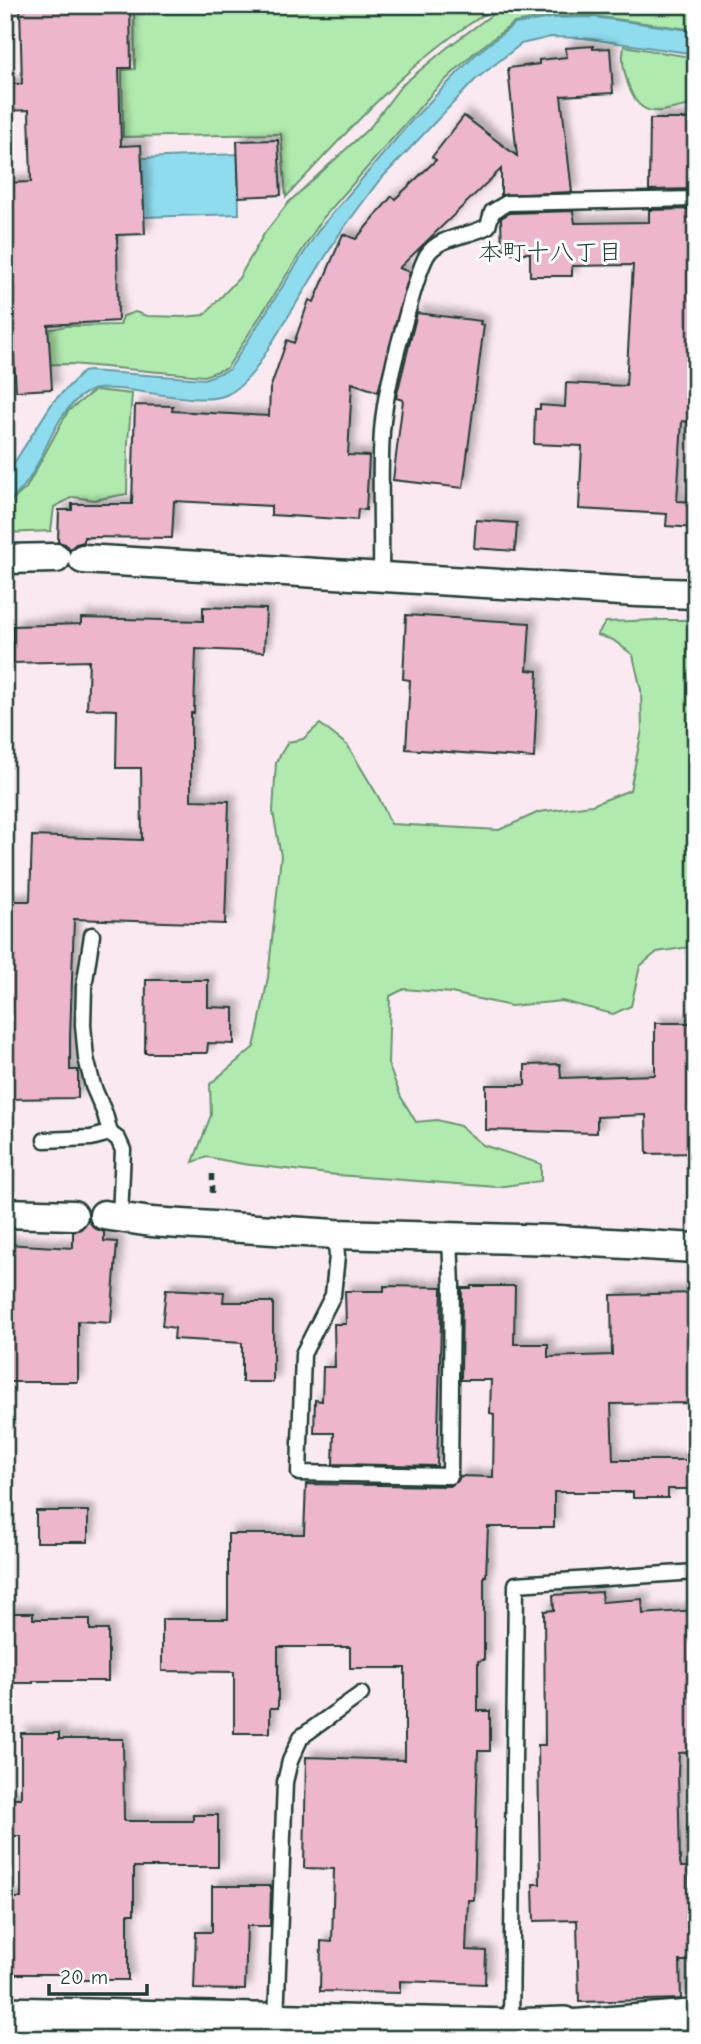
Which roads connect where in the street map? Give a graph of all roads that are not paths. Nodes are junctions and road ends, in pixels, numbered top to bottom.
1 (696, 199) edge
2 (56, 558) dead end
3 (5, 559) edge
4 (83, 559) dead end
5 (381, 575) junction
6 (696, 594) edge
7 (92, 935) dead end
8 (110, 1133) junction
9 (45, 1140) dead end
10 (5, 1213) edge
11 (73, 1215) dead end
12 (112, 1216) joint
13 (335, 1234) junction
14 (450, 1238) junction
15 (696, 1248) edge
16 (696, 1572) edge
17 (361, 1694) dead end
18 (696, 2014) edge
19 (5, 2015) edge
20 (276, 2021) junction
21 (511, 2027) junction
22 (232, 2029) edge
23 (564, 2032) edge

1 - 5 lane
2 - 3 street
4 - 5 street
5 - 6 street
7 - 8 lane
8 - 9 lane
8 - 12 lane
10 - 11 street
12 - 13 street
13 - 14 street
13 - 14 lane
14 - 15 street
16 - 21 lane
17 - 20 lane
18 - 23 street
19 - 22 street
20 - 21 street
20 - 22 street
21 - 23 street

